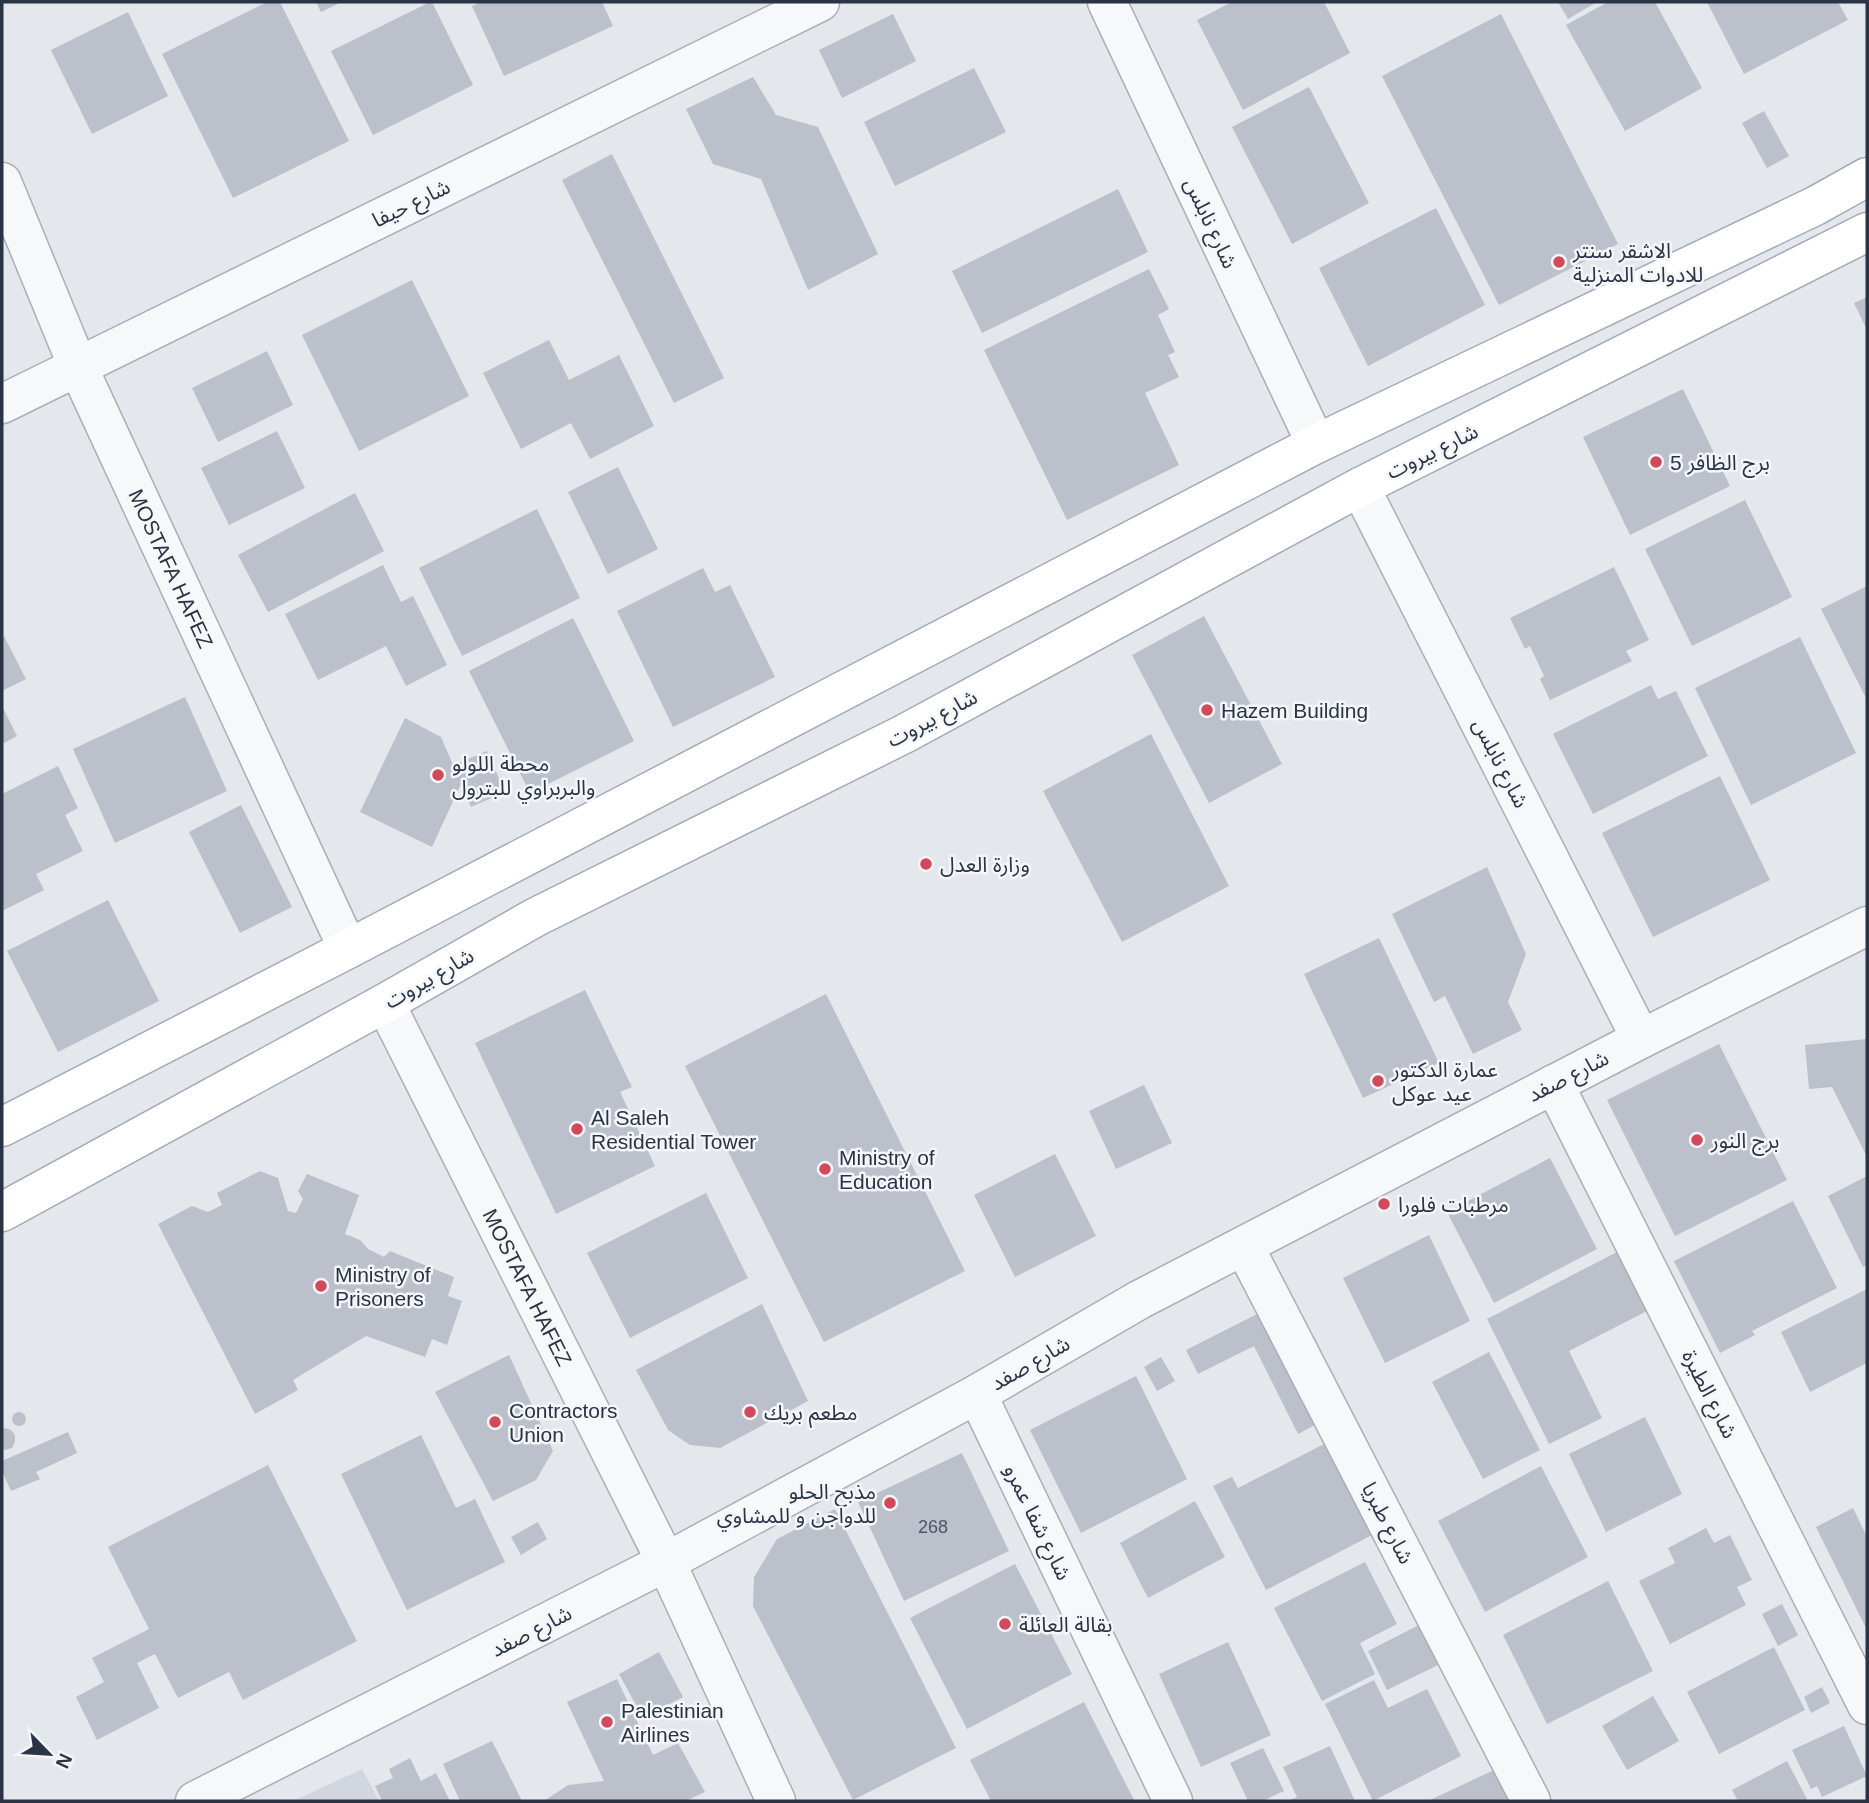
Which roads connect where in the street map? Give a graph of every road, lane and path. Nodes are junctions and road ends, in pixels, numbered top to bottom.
1 (820, 2) edge
2 (1107, 2) edge
3 (1867, 177) edge
4 (2, 182) edge
5 (1867, 232) edge
6 (78, 367) junction
7 (2, 404) edge
8 (1316, 444) junction
9 (1360, 487) junction
10 (1867, 926) edge
11 (348, 949) junction
12 (385, 1003) junction
13 (1641, 1038) junction
14 (1553, 1084) junction
15 (2, 1127) edge
16 (2, 1212) edge
17 (1244, 1246) junction
18 (976, 1394) junction
19 (666, 1562) junction
20 (1867, 1705) edge
21 (195, 1801) edge
22 (776, 1801) edge
23 (1173, 1801) edge
24 (1531, 1801) edge

1 - 6 street, شارع حيفا
2 - 8 street, شارع نابلس
3 - 8 main road
4 - 6 street, MOSTAFA HAFEZ
5 - 9 main road, شارع بيروت
6 - 7 street, شارع حيفا
6 - 11 street, MOSTAFA HAFEZ
8 - 11 main road
9 - 12 main road, شارع بيروت
9 - 13 street, شارع نابلس
10 - 13 street, شارع صفد
11 - 15 main road
12 - 16 main road, شارع بيروت
12 - 19 street, MOSTAFA HAFEZ
13 - 14 street, شارع صفد
14 - 17 street, شارع صفد
14 - 20 street, شارع الطيرة
17 - 18 street, شارع صفد
17 - 24 street, شارع طبريا
18 - 19 street, شارع صفد
18 - 23 street, شارع شفا عمرو
19 - 21 street, شارع صفد
19 - 22 street, MOSTAFA HAFEZ

